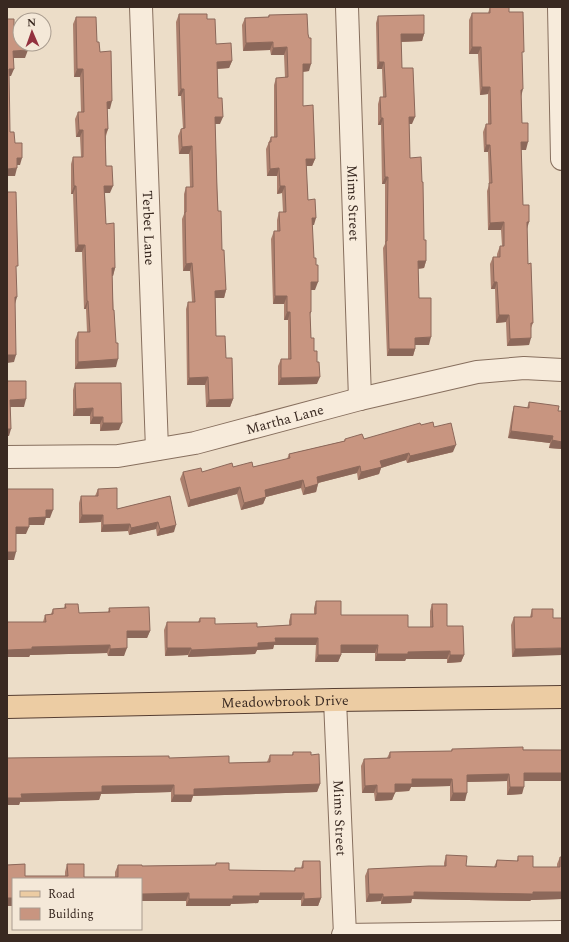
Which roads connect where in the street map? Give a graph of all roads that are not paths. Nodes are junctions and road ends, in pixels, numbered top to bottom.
1 (141, 7) edge
2 (347, 7) edge
3 (558, 7) edge
4 (562, 159) edge
5 (562, 370) edge
6 (360, 399) junction
7 (157, 449) junction
8 (7, 457) edge
9 (562, 697) edge
10 (335, 700) junction
11 (7, 707) edge
12 (562, 932) edge
13 (344, 935) edge

1 - 7 street, Terbet Lane
2 - 6 street, Mims Street
3 - 4 street
5 - 6 street, Martha Lane
6 - 7 street, Martha Lane
7 - 8 street, Martha Lane
9 - 10 main road, Meadowbrook Drive
10 - 11 main road, Meadowbrook Drive
10 - 13 street, Mims Street
12 - 13 street

